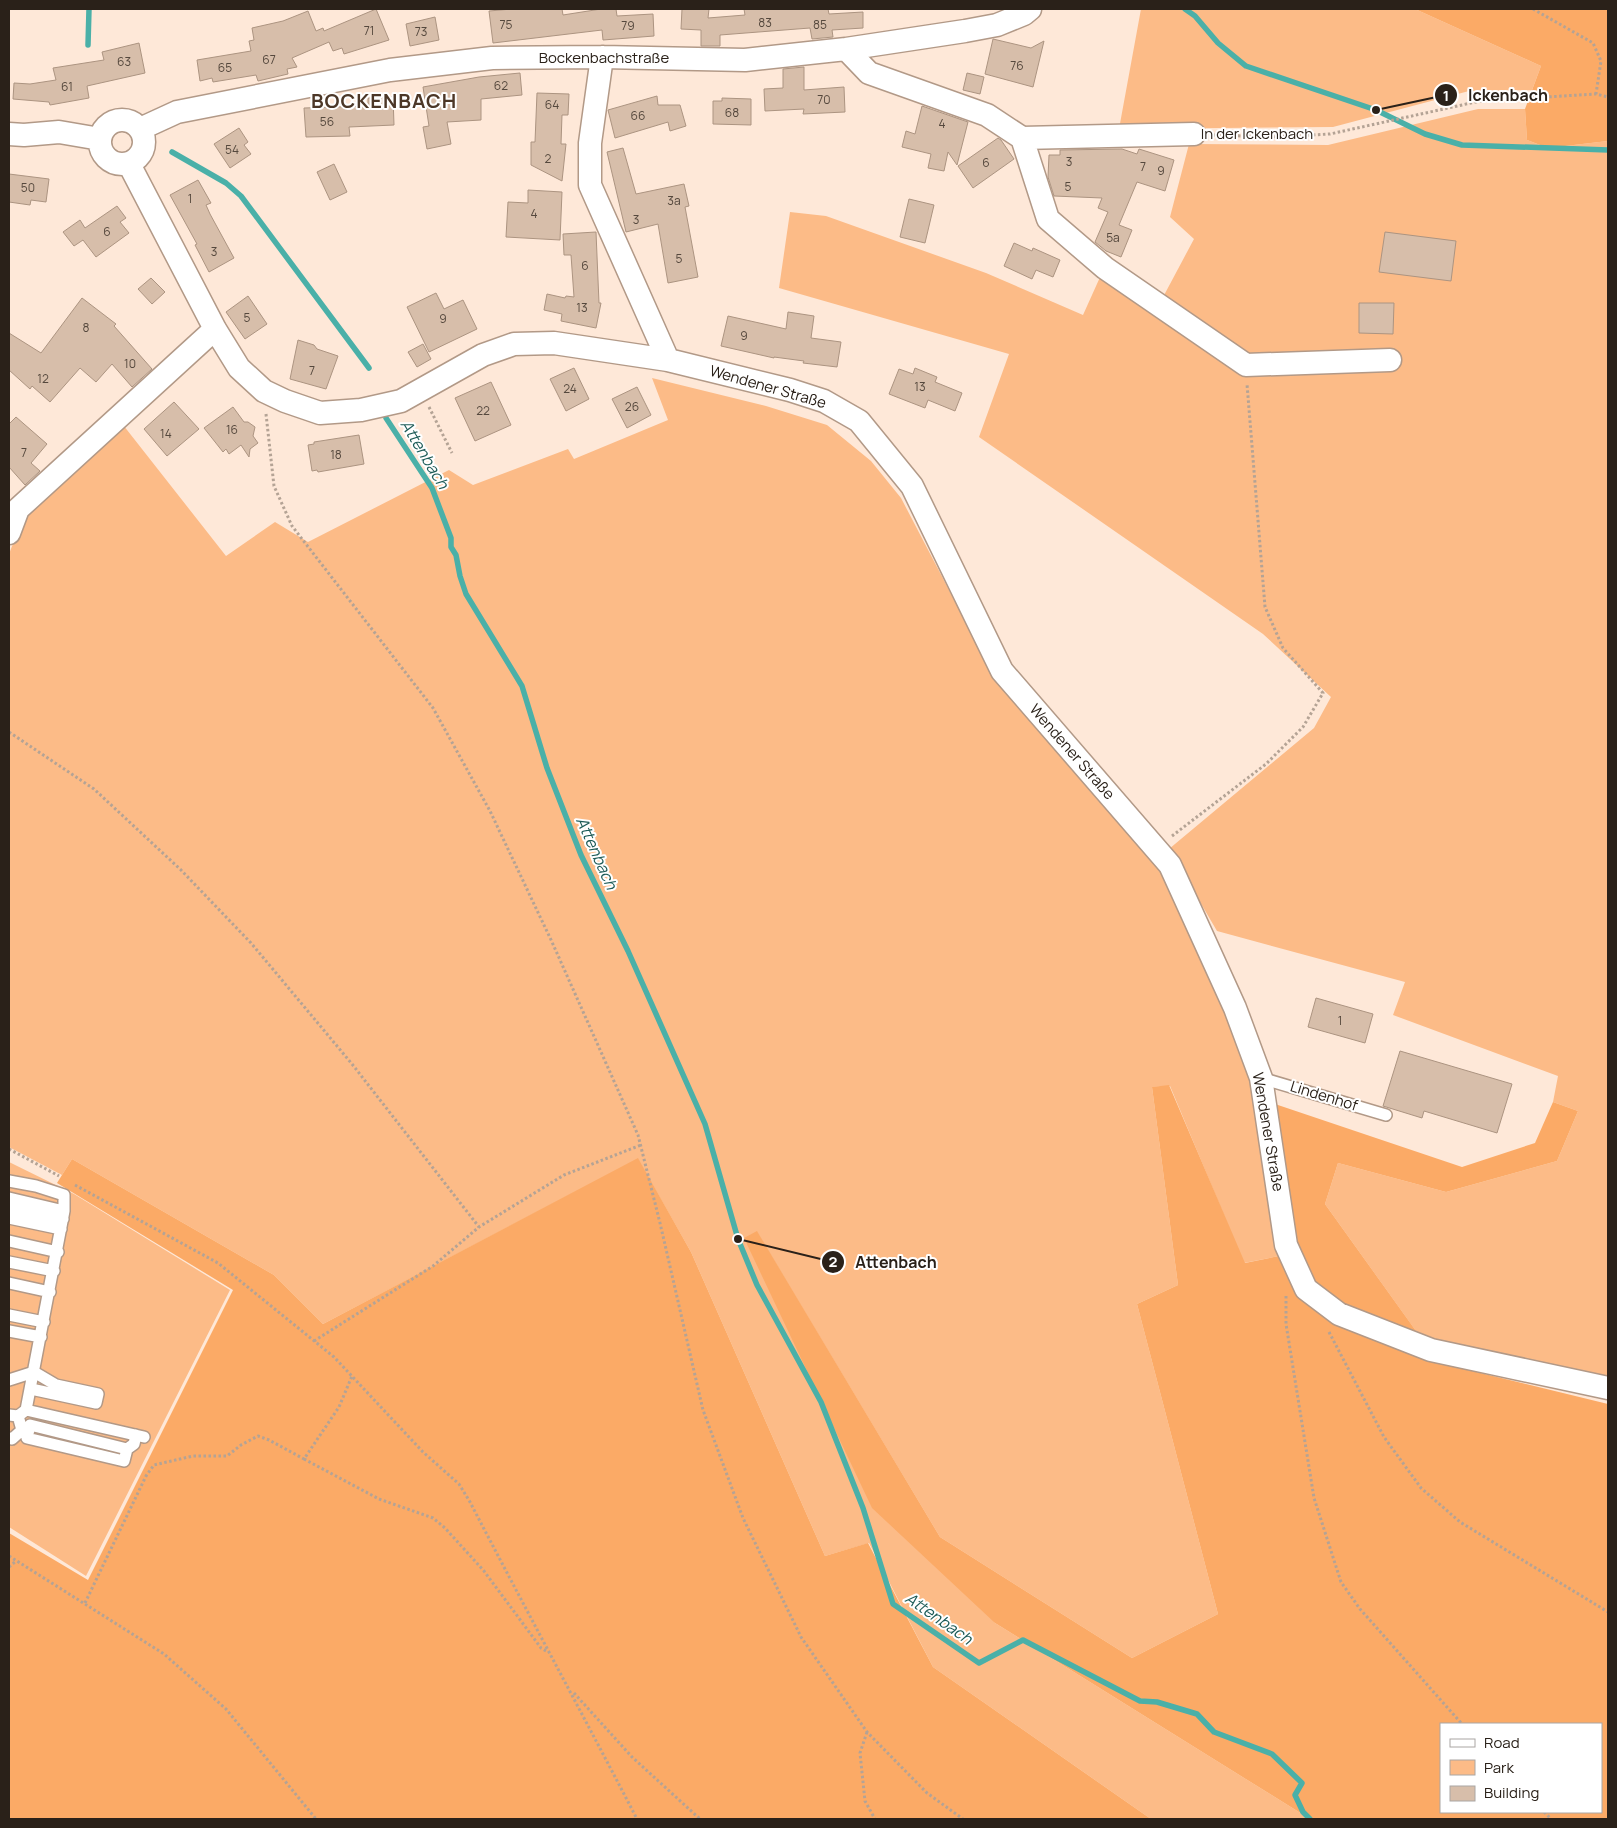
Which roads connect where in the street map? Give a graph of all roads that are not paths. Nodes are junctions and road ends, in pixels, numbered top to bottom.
1 (1030, 9) edge
2 (846, 49) junction
3 (602, 57) junction
4 (140, 129) junction
5 (9, 134) edge
6 (1194, 134) road end
7 (100, 138) junction
8 (1022, 138) junction
9 (129, 164) junction
10 (215, 329) junction
11 (668, 360) junction
12 (1390, 360) dead end
13 (13, 505) edge
14 (9, 533) edge
15 (1261, 1078) junction
16 (1386, 1115) dead end
17 (9, 1181) edge
18 (9, 1198) edge
19 (9, 1207) edge
20 (9, 1218) edge
21 (63, 1219) junction
22 (9, 1241) edge
23 (58, 1252) junction
24 (9, 1262) edge
25 (54, 1271) junction
26 (9, 1283) edge
27 (50, 1292) junction
28 (9, 1315) edge
29 (44, 1322) junction
30 (9, 1331) edge
31 (41, 1337) junction
32 (34, 1372) junction
33 (9, 1380) edge
34 (1608, 1388) edge
35 (30, 1389) junction
36 (18, 1414) edge
37 (25, 1431) junction
38 (9, 1438) edge

1 - 2 street, Bockenbachstraße
2 - 3 street, Bockenbachstraße
2 - 8 street
3 - 4 street, Bockenbachstraße
3 - 11 street
4 - 7 street
4 - 9 street
5 - 7 street
6 - 8 street, In der Ickenbach
7 - 9 street
8 - 12 street
9 - 10 street
10 - 11 street
10 - 13 street
11 - 15 street, Wendener Straße
13 - 14 street
15 - 16 lane, Lindenhof
15 - 34 street, Wendener Straße
17 - 21 lane
18 - 21 lane
19 - 21 lane
20 - 21 lane
21 - 23 lane
22 - 23 lane
23 - 25 lane
24 - 25 lane
25 - 27 lane
26 - 27 lane
27 - 29 lane
28 - 29 lane
29 - 31 lane
30 - 31 lane
31 - 32 lane
32 - 33 lane
32 - 35 lane
32 - 35 lane
35 - 36 lane
36 - 37 lane
36 - 37 lane
37 - 38 lane

